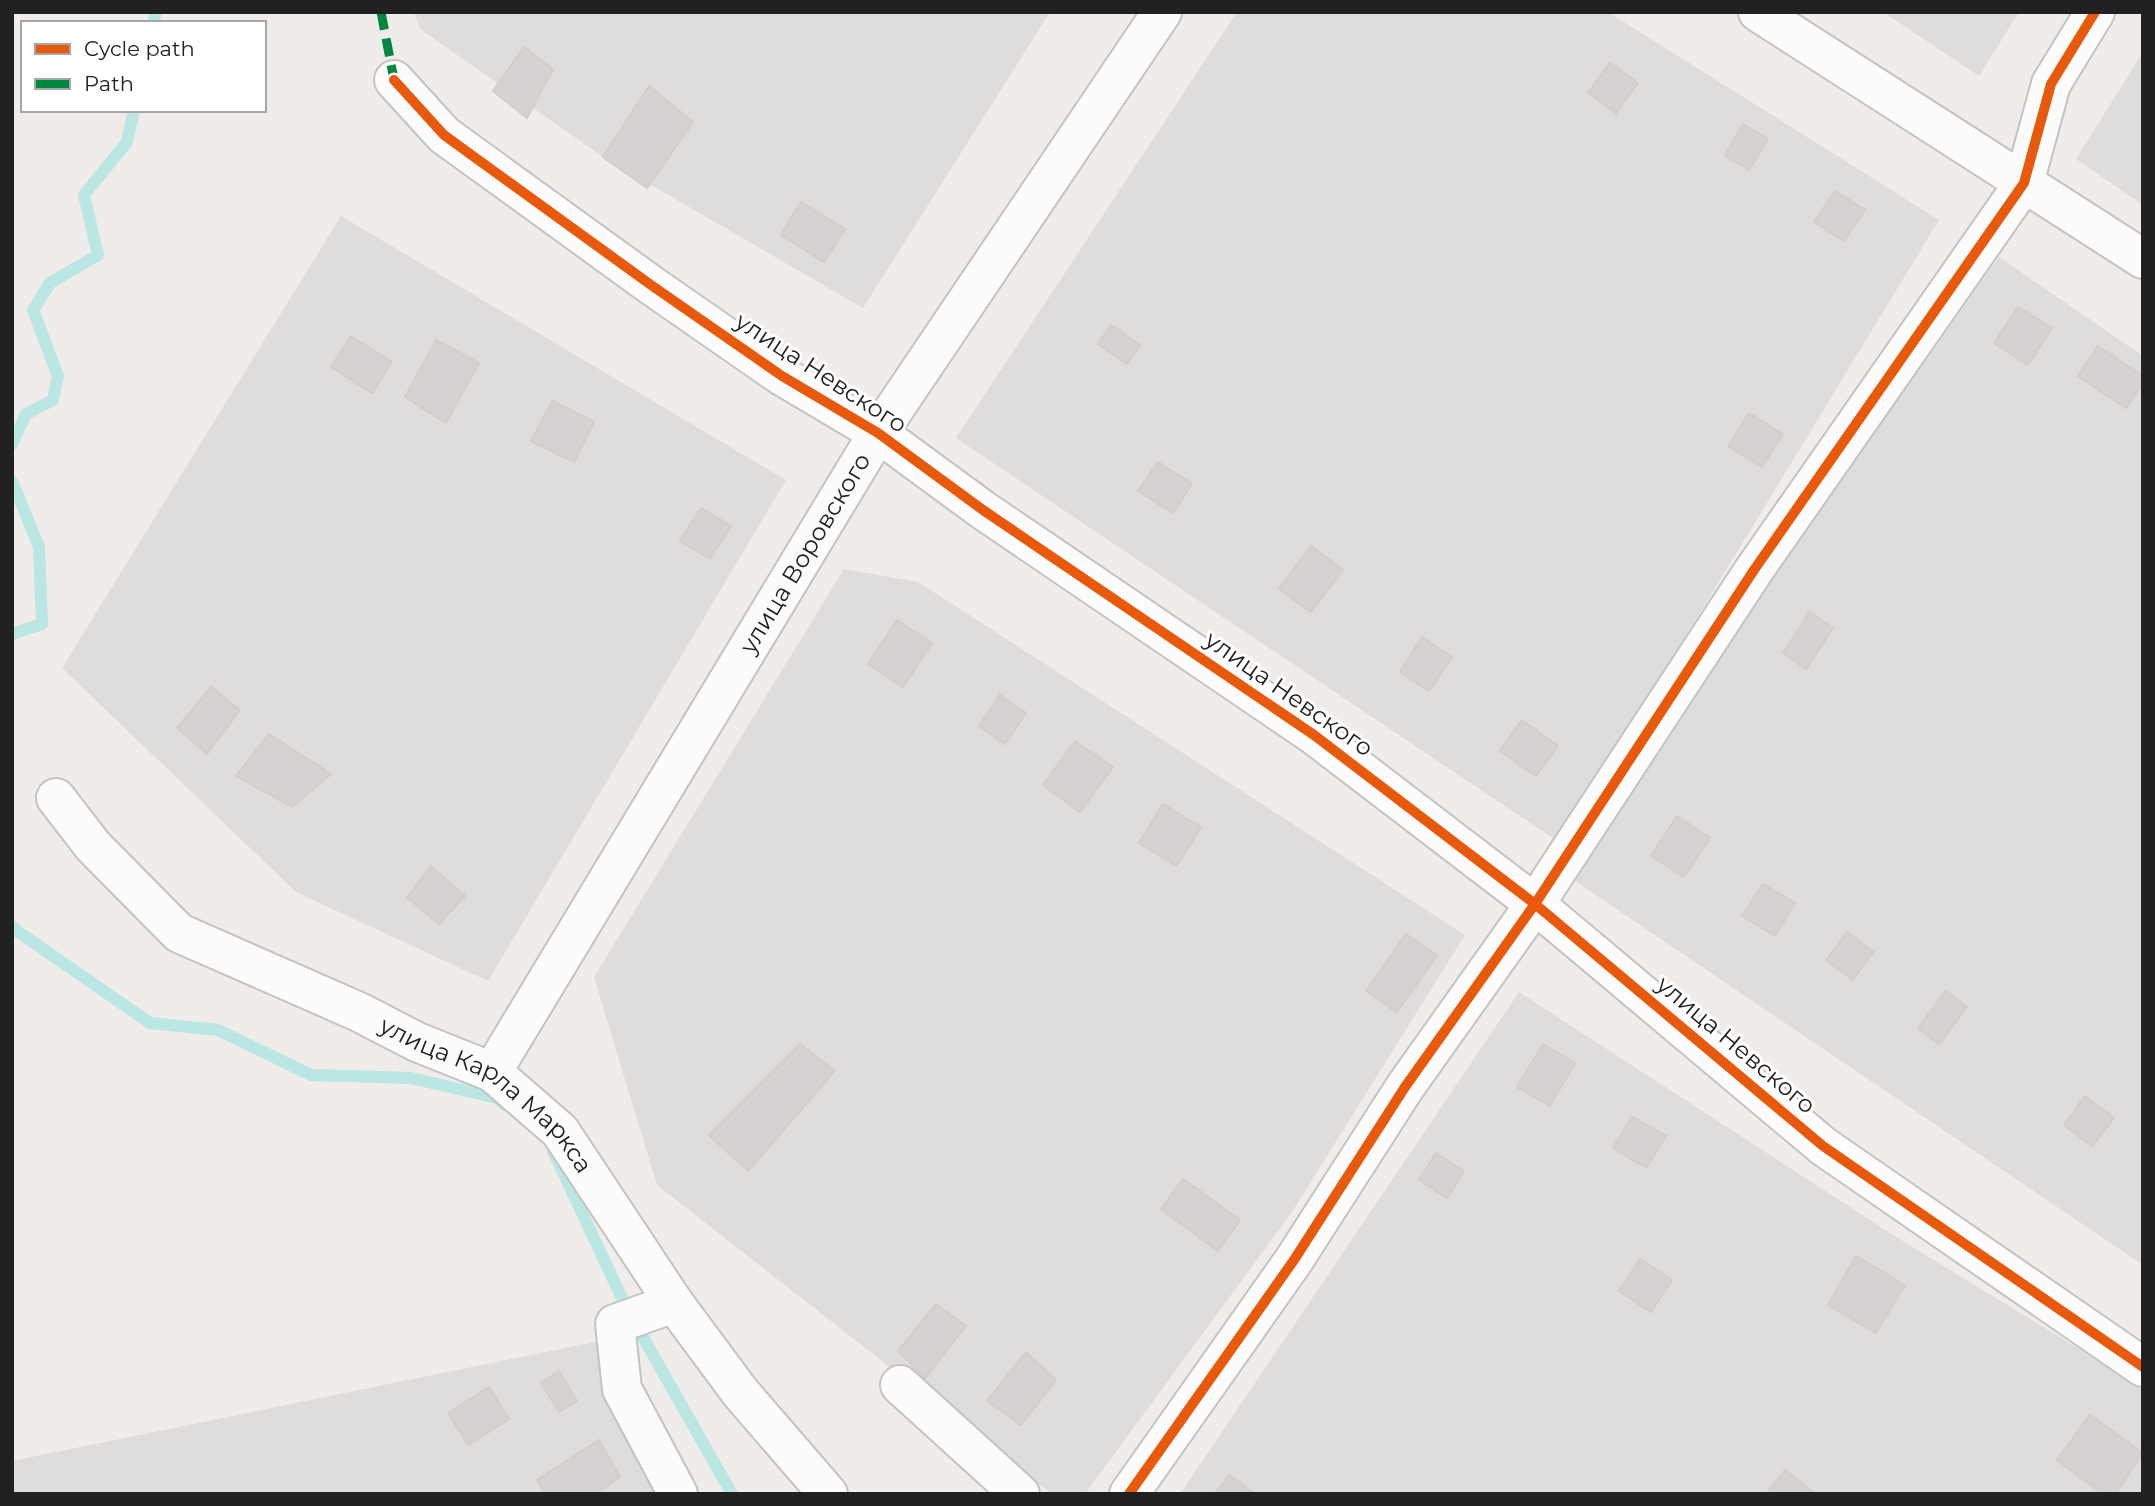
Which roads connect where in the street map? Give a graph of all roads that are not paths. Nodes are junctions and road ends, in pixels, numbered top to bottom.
1 (1162, 12) edge
2 (1758, 12) edge
3 (2095, 12) edge
4 (394, 80) dead end
5 (2024, 183) junction
6 (2143, 259) edge
7 (878, 433) junction
8 (56, 798) dead end
9 (1535, 904) junction
10 (492, 1072) junction
11 (665, 1306) junction
12 (2143, 1367) edge
13 (900, 1385) dead end
14 (678, 1494) edge
15 (828, 1494) edge
16 (1020, 1494) edge
17 (1129, 1494) edge

1 - 7 street, улица Воровского
2 - 5 street
3 - 5 street
4 - 7 street, улица Невского
5 - 6 street
5 - 9 street
7 - 9 street, улица Невского
7 - 10 street, улица Воровского
8 - 10 street, улица Карла Маркса
9 - 12 street, улица Невского
9 - 17 street
10 - 11 street, улица Карла Маркса
11 - 14 street
11 - 15 street, улица Карла Маркса
13 - 16 street

